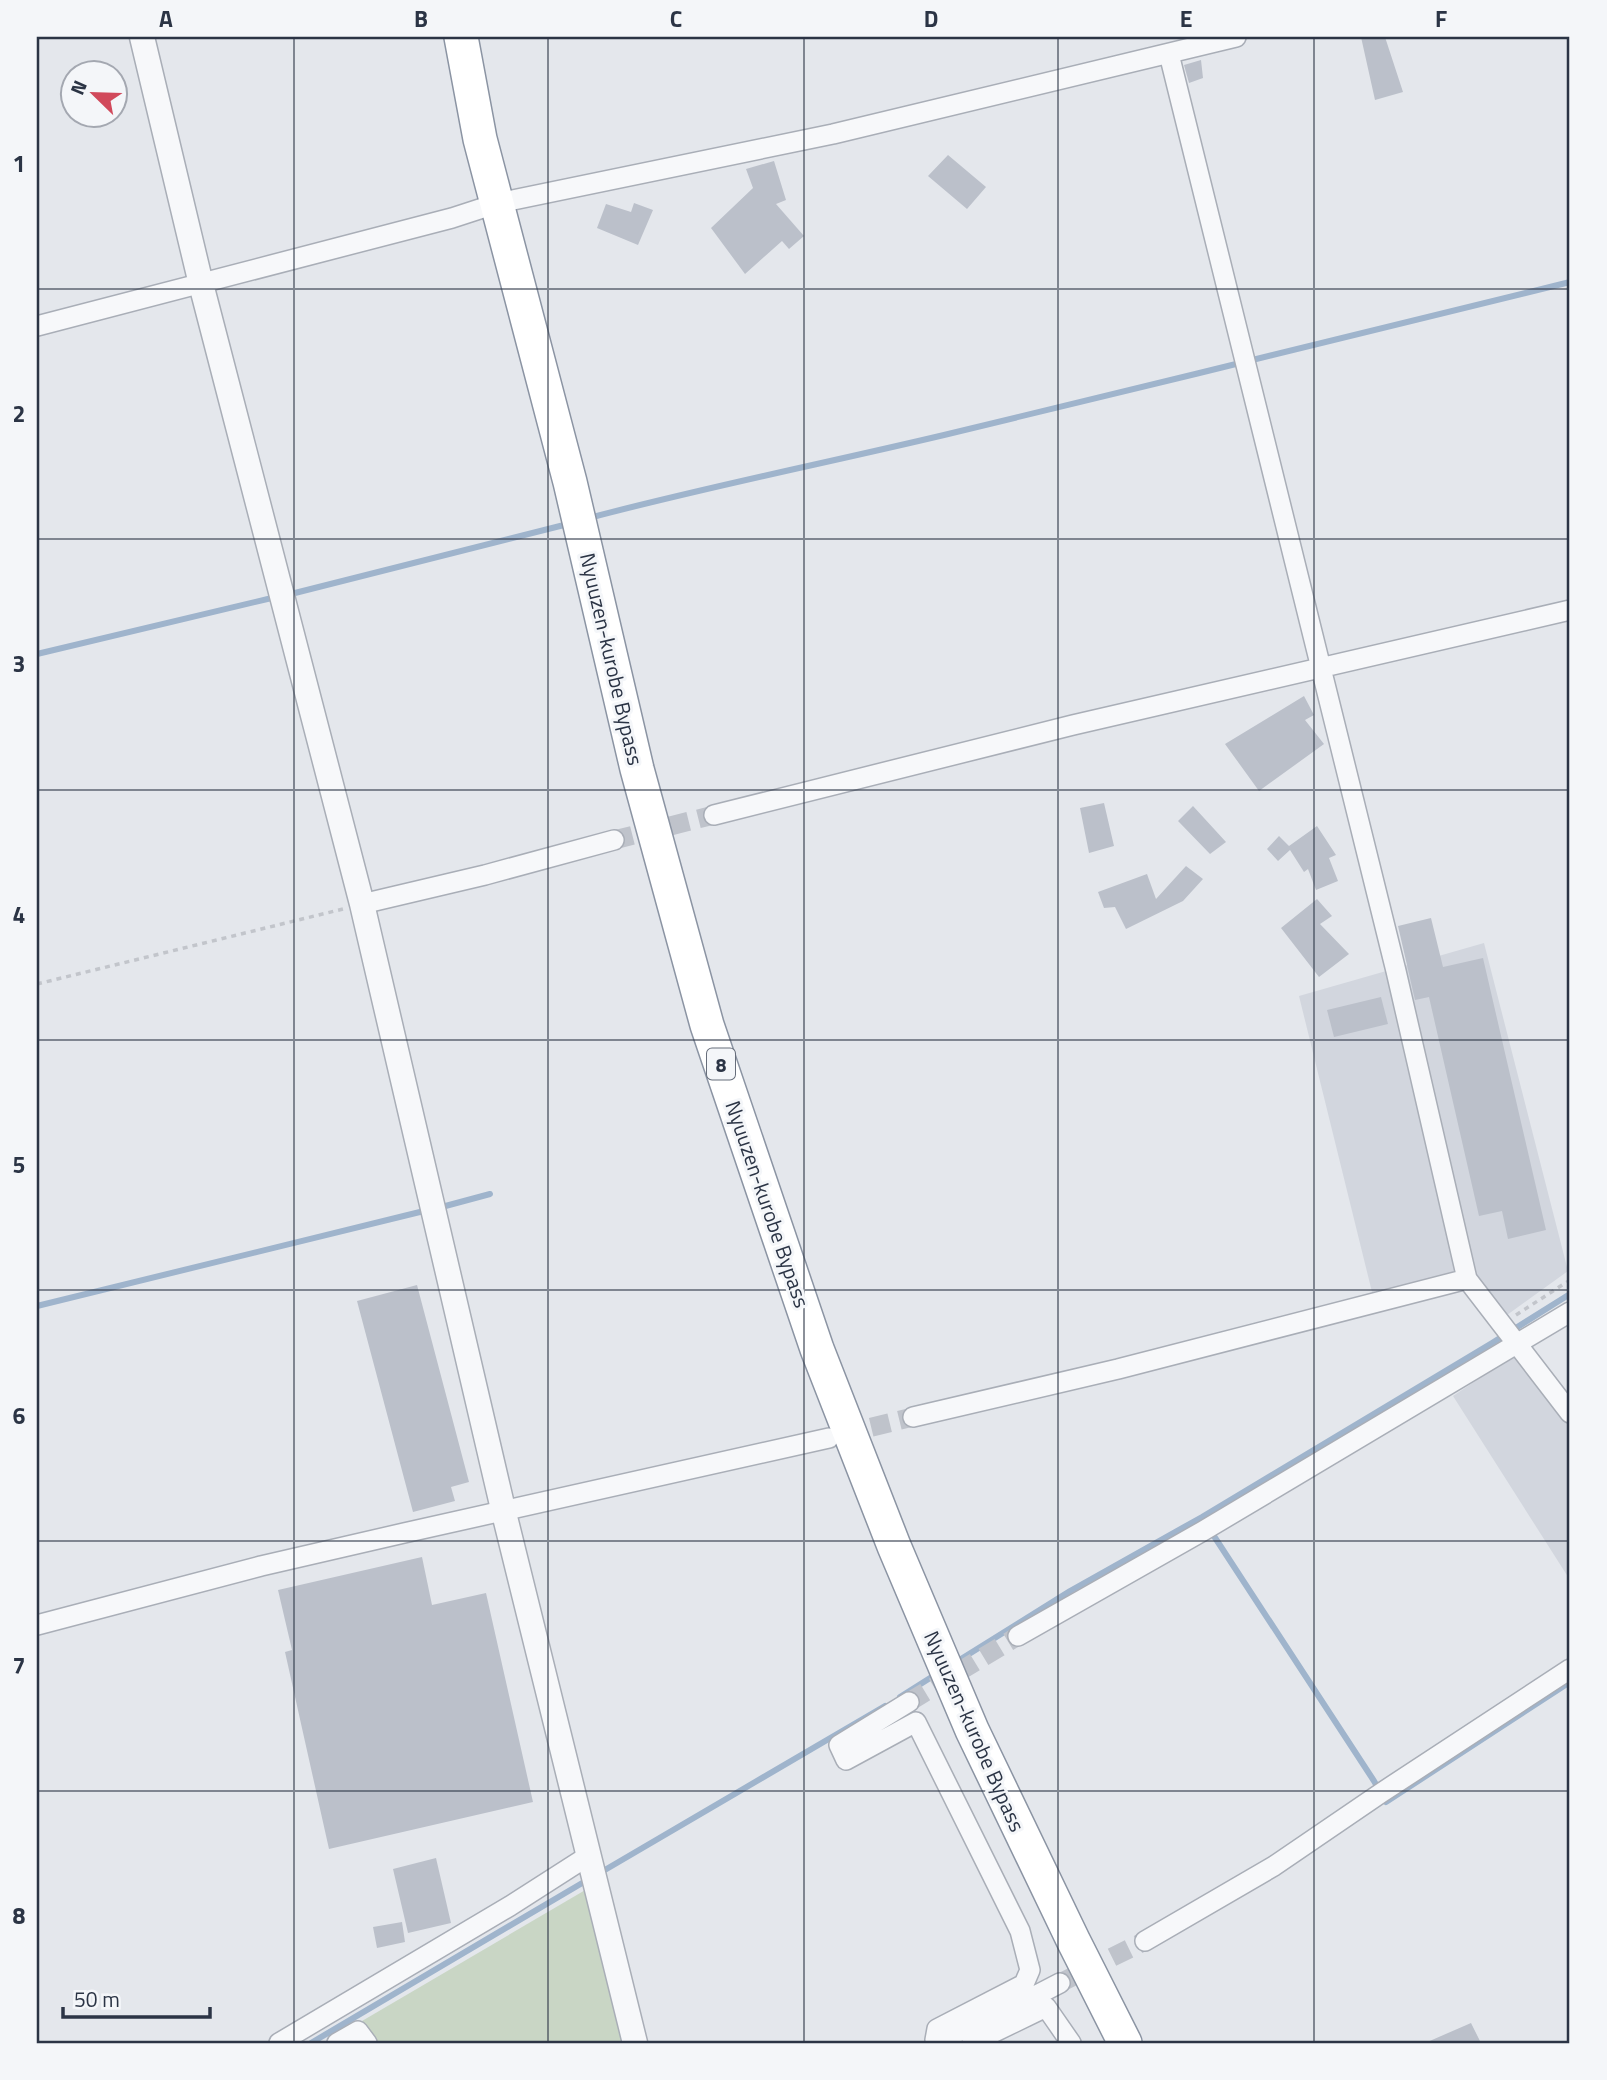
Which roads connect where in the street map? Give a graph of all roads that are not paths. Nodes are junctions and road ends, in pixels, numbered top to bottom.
1 (142, 37) edge
2 (461, 37) edge
3 (1236, 37) edge
4 (1169, 54) junction
5 (498, 202) junction
6 (201, 284) junction
7 (37, 326) edge
8 (1570, 610) edge
9 (1321, 667) junction
10 (714, 816) tunnel mouth
11 (614, 839) tunnel mouth
12 (362, 904) junction
13 (1467, 1279) junction
14 (1570, 1312) edge
15 (1517, 1344) junction
16 (1570, 1413) edge
17 (914, 1417) tunnel mouth
18 (829, 1437) tunnel mouth
19 (503, 1510) junction
20 (37, 1625) edge
21 (1018, 1636) tunnel mouth
22 (1570, 1669) edge
23 (909, 1702) tunnel mouth
24 (588, 1856) junction
25 (1145, 1941) tunnel mouth
26 (1060, 1983) tunnel mouth
27 (933, 2042) edge
28 (279, 2043) edge
29 (337, 2043) edge
30 (367, 2043) edge
31 (635, 2043) edge
32 (972, 2043) edge
33 (1071, 2043) edge
34 (1125, 2043) edge

1 - 6 street
2 - 5 highway, Nyuuzen-kurobe Bypass / 8
3 - 4 street
4 - 5 street
4 - 9 street
5 - 6 street
5 - 34 highway, Nyuuzen-kurobe Bypass / 8
6 - 7 street
6 - 12 street
8 - 9 street
9 - 10 street
9 - 13 street
11 - 12 street
12 - 19 street
13 - 15 street
13 - 17 street
14 - 15 street
15 - 16 street
15 - 21 street
18 - 19 street
19 - 20 street
19 - 24 street
22 - 25 street
23 - 27 street
24 - 28 street
24 - 31 street
26 - 27 street
29 - 30 street
32 - 33 street

